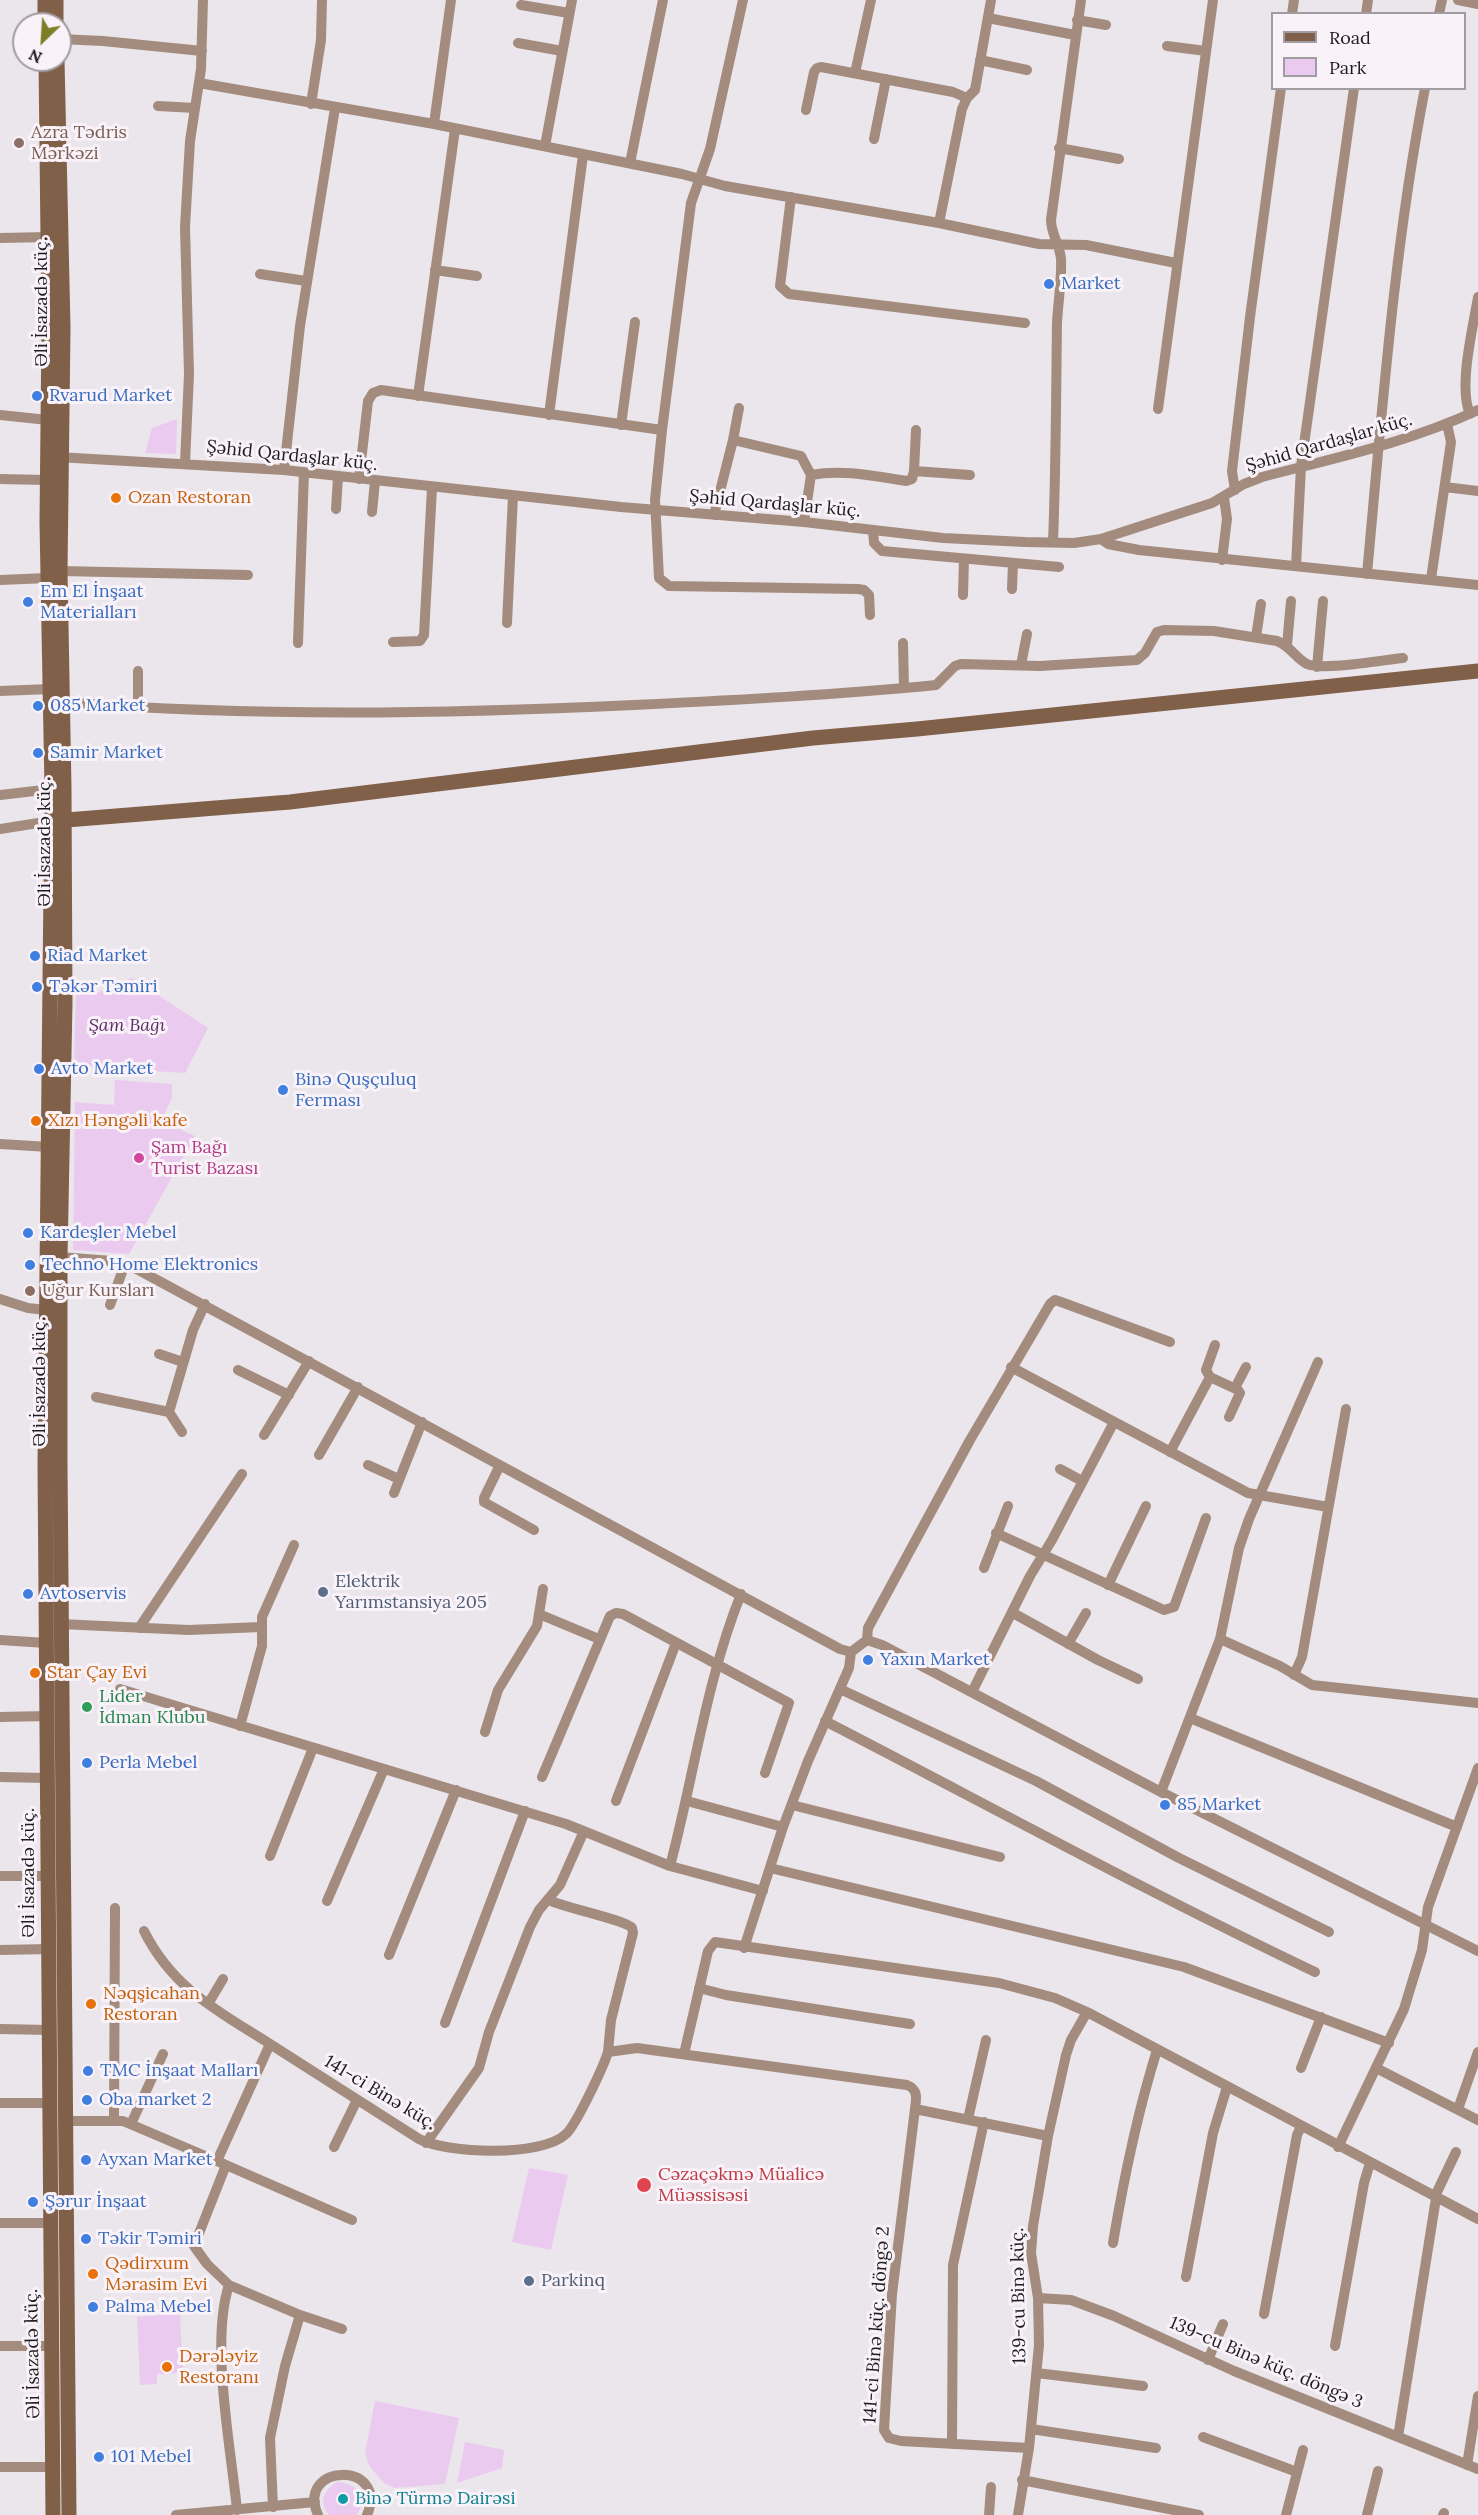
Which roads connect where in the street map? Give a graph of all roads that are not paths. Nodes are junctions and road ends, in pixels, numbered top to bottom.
1 (203, 0) edge
2 (322, 0) edge
3 (451, 0) edge
4 (572, 0) edge
5 (663, 0) edge
6 (743, 0) edge
7 (871, 0) edge
8 (991, 0) edge
9 (1081, 0) edge
10 (1213, 0) edge
11 (1458, 0) edge
12 (1478, 4) edge
13 (521, 5) dead end
14 (569, 13) junction
15 (988, 18) junction
16 (1077, 20) junction
17 (1106, 25) dead end
18 (1075, 35) junction
19 (72, 40) edge
20 (518, 43) dead end
21 (1167, 46) dead end
22 (202, 51) junction
23 (562, 51) junction
24 (1206, 51) junction
25 (980, 60) junction
26 (1027, 70) dead end
27 (46, 72) edge
28 (57, 72) edge
29 (855, 73) junction
30 (886, 79) junction
31 (199, 83) junction
32 (1281, 90) edge
33 (1354, 90) edge
34 (1425, 90) edge
35 (967, 98) junction
36 (311, 104) junction
37 (158, 106) dead end
38 (195, 108) junction
39 (335, 108) junction
40 (806, 110) dead end
41 (434, 124) junction
42 (455, 129) junction
43 (874, 139) dead end
44 (545, 146) junction
45 (1059, 148) junction
46 (584, 155) junction
47 (1119, 159) dead end
48 (630, 163) junction
49 (699, 177) junction
50 (791, 197) junction
51 (939, 223) junction
52 (0, 237) edge
53 (48, 237) junction
54 (1057, 245) junction
55 (1176, 263) junction
56 (435, 270) junction
57 (260, 274) dead end
58 (477, 276) dead end
59 (306, 281) junction
60 (1478, 297) edge
61 (635, 322) dead end
62 (1025, 323) dead end
63 (418, 396) junction
64 (739, 408) dead end
65 (1158, 409) dead end
66 (1474, 412) edge
67 (0, 415) edge
68 (549, 415) junction
69 (48, 420) junction
70 (1447, 424) junction
71 (621, 425) junction
72 (662, 430) junction
73 (916, 430) dead end
74 (733, 440) junction
75 (1379, 446) junction
76 (54, 457) junction
77 (185, 463) junction
78 (1301, 466) junction
79 (284, 470) junction
80 (914, 471) junction
81 (304, 472) junction
82 (812, 475) junction
83 (970, 475) dead end
84 (338, 477) junction
85 (0, 479) edge
86 (359, 479) junction
87 (54, 480) junction
88 (375, 481) junction
89 (1445, 487) junction
90 (432, 488) junction
91 (1235, 490) junction
92 (1478, 491) edge
93 (513, 496) junction
94 (1224, 498) junction
95 (336, 509) dead end
96 (656, 509) junction
97 (372, 512) dead end
98 (714, 515) junction
99 (804, 522) junction
100 (873, 530) junction
101 (1101, 539) junction
102 (1053, 543) junction
103 (964, 560) junction
104 (1222, 560) junction
105 (1013, 563) junction
106 (1296, 566) junction
107 (1059, 567) dead end
108 (248, 574) dead end
109 (1367, 574) junction
110 (54, 575) junction
111 (0, 579) edge
112 (1431, 579) junction
113 (1478, 585) edge
114 (1012, 589) dead end
115 (963, 595) dead end
116 (1291, 601) dead end
117 (1323, 601) dead end
118 (1261, 604) dead end
119 (870, 615) dead end
120 (507, 623) dead end
121 (1027, 634) dead end
122 (1256, 637) junction
123 (393, 642) dead end
124 (298, 643) dead end
125 (903, 643) dead end
126 (1287, 645) junction
127 (1402, 658) dead end
128 (1021, 665) junction
129 (1317, 667) junction
130 (138, 671) dead end
131 (1478, 671) edge
132 (904, 688) junction
133 (50, 689) junction
134 (0, 691) edge
135 (63, 702) junction
136 (138, 708) junction
137 (58, 789) junction
138 (0, 795) edge
139 (58, 820) junction
140 (0, 829) edge
141 (0, 1144) edge
142 (49, 1147) junction
143 (53, 1257) junction
144 (124, 1264) junction
145 (0, 1299) edge
146 (205, 1304) junction
147 (110, 1305) dead end
148 (45, 1310) junction
149 (1170, 1342) dead end
150 (1215, 1345) dead end
151 (159, 1354) dead end
152 (309, 1361) junction
153 (183, 1362) junction
154 (1318, 1362) dead end
155 (1246, 1366) dead end
156 (1011, 1367) junction
157 (238, 1370) dead end
158 (1210, 1377) junction
159 (358, 1387) junction
160 (1235, 1388) junction
161 (289, 1395) junction
162 (96, 1397) dead end
163 (1347, 1409) dead end
164 (169, 1412) junction
165 (1229, 1418) dead end
166 (422, 1422) junction
167 (1114, 1422) junction
168 (182, 1432) dead end
169 (264, 1435) dead end
170 (1170, 1452) junction
171 (319, 1455) dead end
172 (368, 1465) dead end
173 (500, 1465) junction
174 (1060, 1469) dead end
175 (242, 1474) dead end
176 (399, 1479) junction
177 (1082, 1481) junction
178 (394, 1493) dead end
179 (1258, 1496) junction
180 (1008, 1506) dead end
181 (1146, 1506) dead end
182 (1328, 1507) junction
183 (1206, 1518) dead end
184 (534, 1530) dead end
185 (996, 1533) junction
186 (294, 1545) dead end
187 (1042, 1555) junction
188 (984, 1568) dead end
189 (1108, 1585) junction
190 (543, 1589) dead end
191 (741, 1594) junction
192 (1013, 1613) junction
193 (1086, 1613) dead end
194 (539, 1614) junction
195 (53, 1624) junction
196 (261, 1627) junction
197 (139, 1628) junction
198 (599, 1639) junction
199 (1220, 1639) junction
200 (0, 1640) edge
201 (867, 1640) junction
202 (53, 1643) junction
203 (676, 1643) junction
204 (1068, 1644) junction
205 (851, 1652) junction
206 (717, 1665) junction
207 (1294, 1675) junction
208 (1138, 1679) dead end
209 (120, 1689) dead end
210 (840, 1689) junction
211 (972, 1692) junction
212 (1478, 1703) edge
213 (48, 1716) junction
214 (0, 1717) edge
215 (1190, 1718) junction
216 (825, 1722) junction
217 (240, 1726) junction
218 (485, 1732) dead end
219 (313, 1748) junction
220 (384, 1769) junction
221 (1478, 1769) edge
222 (765, 1773) dead end
223 (0, 1777) edge
224 (542, 1777) dead end
225 (47, 1778) junction
226 (456, 1790) junction
227 (1161, 1792) junction
228 (616, 1801) dead end
229 (687, 1801) junction
230 (792, 1805) junction
231 (525, 1811) junction
232 (783, 1827) junction
233 (1457, 1827) junction
234 (584, 1831) junction
235 (270, 1856) dead end
236 (1000, 1857) dead end
237 (670, 1866) junction
238 (770, 1868) junction
239 (0, 1876) edge
240 (48, 1876) junction
241 (763, 1891) junction
242 (549, 1900) junction
243 (327, 1901) dead end
244 (115, 1908) dead end
245 (1426, 1926) junction
246 (144, 1931) dead end
247 (1329, 1932) dead end
248 (744, 1948) junction
249 (49, 1949) junction
250 (0, 1950) edge
251 (1478, 1951) edge
252 (389, 1954) dead end
253 (1315, 1972) dead end
254 (223, 1979) dead end
255 (699, 1988) junction
256 (208, 2004) junction
257 (1087, 2012) junction
258 (1321, 2017) junction
259 (445, 2023) dead end
260 (910, 2024) dead end
261 (0, 2029) edge
262 (50, 2030) junction
263 (986, 2040) dead end
264 (1389, 2043) junction
265 (270, 2044) junction
266 (1157, 2050) junction
267 (608, 2052) junction
268 (1478, 2052) edge
269 (163, 2054) dead end
270 (684, 2054) junction
271 (1301, 2068) dead end
272 (1376, 2068) junction
273 (1227, 2087) junction
274 (357, 2100) junction
275 (0, 2103) edge
276 (57, 2103) junction
277 (915, 2109) junction
278 (1458, 2109) junction
279 (968, 2119) junction
280 (1478, 2120) edge
281 (57, 2121) junction
282 (114, 2121) junction
283 (984, 2122) junction
284 (131, 2124) junction
285 (1301, 2127) junction
286 (1048, 2136) junction
287 (426, 2143) junction
288 (334, 2147) dead end
289 (1338, 2147) junction
290 (1456, 2152) dead end
291 (221, 2163) junction
292 (1370, 2163) junction
293 (1436, 2198) junction
294 (1478, 2219) edge
295 (352, 2220) dead end
296 (0, 2223) edge
297 (51, 2223) junction
298 (1113, 2243) dead end
299 (1186, 2277) dead end
300 (229, 2285) junction
301 (1038, 2298) junction
302 (1264, 2314) dead end
303 (300, 2315) junction
304 (1223, 2324) dead end
305 (342, 2329) dead end
306 (0, 2346) edge
307 (52, 2346) junction
308 (1335, 2346) dead end
309 (1208, 2360) junction
310 (1037, 2373) junction
311 (1143, 2386) dead end
312 (1478, 2396) edge
313 (1031, 2429) junction
314 (1203, 2437) dead end
315 (1398, 2437) junction
316 (952, 2444) junction
317 (1029, 2448) junction
318 (1156, 2448) dead end
319 (1303, 2450) dead end
320 (1467, 2465) junction
321 (0, 2467) edge
322 (53, 2467) junction
323 (1478, 2469) edge
324 (1378, 2471) dead end
325 (1297, 2472) junction
326 (1023, 2480) junction
327 (991, 2487) dead end
328 (315, 2502) junction
329 (273, 2507) junction
330 (237, 2510) junction
331 (54, 2515) edge
332 (69, 2515) edge
333 (176, 2515) edge
334 (318, 2515) edge
335 (367, 2515) edge
336 (989, 2515) edge
337 (1018, 2515) edge
338 (1199, 2515) edge
339 (1286, 2515) edge
340 (1368, 2515) edge

1 - 22 street
2 - 36 street
3 - 41 street
4 - 14 street
5 - 48 street
6 - 49 street
7 - 29 street
8 - 15 street
9 - 16 street
10 - 24 street
11 - 12 street
13 - 14 street
14 - 23 street
15 - 18 street
15 - 25 street
16 - 17 street
16 - 18 street
18 - 45 street
19 - 22 street
20 - 23 street
21 - 24 street
22 - 31 street
23 - 44 street
24 - 55 street
25 - 26 street
25 - 35 street
27 - 53 main road, Əli İsazadə küç.
28 - 76 main road, Əli İsazadə küç.
29 - 30 street
29 - 40 street
30 - 35 street
30 - 43 street
31 - 36 street
31 - 38 street
32 - 91 street
33 - 78 street
34 - 75 street
35 - 51 street
36 - 39 street
37 - 38 street
38 - 77 street
39 - 41 street
39 - 59 street
41 - 42 street
42 - 44 street
42 - 56 street
44 - 46 street
45 - 47 street
45 - 54 street
46 - 48 street
46 - 68 street
48 - 49 street
49 - 50 street
49 - 72 street
50 - 51 street
50 - 62 street
51 - 54 street
52 - 53 street
53 - 69 main road, Əli İsazadə küç.
54 - 55 street
54 - 102 street
55 - 65 street
56 - 58 street
56 - 63 street
57 - 59 street
59 - 79 street
60 - 66 street
61 - 71 street
63 - 68 street
63 - 86 street
64 - 74 street
66 - 70 street, Şəhid Qardaşlar küç.
67 - 69 street
68 - 71 street
69 - 76 main road, Əli İsazadə küç.
70 - 75 street, Şəhid Qardaşlar küç.
70 - 89 street
71 - 72 street
72 - 96 street
73 - 80 street
74 - 82 street
74 - 98 street
75 - 78 street, Şəhid Qardaşlar küç.
75 - 109 street
76 - 77 street, Şəhid Qardaşlar küç.
76 - 87 main road, Əli İsazadə küç.
77 - 79 street, Şəhid Qardaşlar küç.
78 - 91 street, Şəhid Qardaşlar küç.
78 - 106 street
79 - 81 street, Şəhid Qardaşlar küç.
80 - 82 street
80 - 83 street
81 - 84 street, Şəhid Qardaşlar küç.
81 - 124 street
82 - 99 street
84 - 86 street, Şəhid Qardaşlar küç.
84 - 95 street
85 - 87 street
86 - 88 street, Şəhid Qardaşlar küç.
87 - 110 main road, Əli İsazadə küç.
88 - 90 street, Şəhid Qardaşlar küç.
88 - 97 street
89 - 92 street
89 - 112 street
90 - 93 street, Şəhid Qardaşlar küç.
90 - 123 street
91 - 94 street, Şəhid Qardaşlar küç.
93 - 96 street, Şəhid Qardaşlar küç.
93 - 120 street
94 - 101 street, Şəhid Qardaşlar küç.
94 - 104 street
96 - 98 street, Şəhid Qardaşlar küç.
96 - 119 street
98 - 99 street, Şəhid Qardaşlar küç.
99 - 100 street, Şəhid Qardaşlar küç.
100 - 102 street, Şəhid Qardaşlar küç.
100 - 103 street
101 - 102 street, Şəhid Qardaşlar küç.
101 - 104 street
103 - 105 street
103 - 115 street
104 - 106 street
105 - 107 street
105 - 114 street
106 - 109 street
108 - 110 street
109 - 112 street
110 - 111 street
110 - 133 main road, Əli İsazadə küç.
110 - 135 main road, Əli İsazadə küç.
112 - 113 street
116 - 126 street
117 - 129 street
118 - 122 street
121 - 128 street
122 - 126 street
122 - 128 street
125 - 132 street
126 - 129 street
127 - 129 street
128 - 132 street
130 - 136 street
131 - 139 main road
132 - 136 street
133 - 134 street
133 - 137 main road, Əli İsazadə küç.
135 - 136 street
135 - 137 main road, Əli İsazadə küç.
137 - 138 street
137 - 139 main road, Əli İsazadə küç.
139 - 140 street
139 - 142 main road, Əli İsazadə küç.
139 - 143 main road, Əli İsazadə küç.
141 - 142 street
142 - 143 main road, Əli İsazadə küç.
143 - 144 street
143 - 148 main road, Əli İsazadə küç.
143 - 195 main road, Əli İsazadə küç.
144 - 146 street
144 - 147 street
145 - 148 street
146 - 152 street
146 - 153 street
148 - 195 main road, Əli İsazadə küç.
149 - 156 street
150 - 158 street
151 - 153 street
152 - 159 street
152 - 161 street
153 - 164 street
154 - 179 street
155 - 160 street
156 - 167 street
156 - 201 street
157 - 161 street
158 - 160 street
158 - 170 street
159 - 166 street
159 - 171 street
160 - 165 street
161 - 169 street
162 - 164 street
163 - 182 street
164 - 168 street
166 - 173 street
166 - 176 street
167 - 170 street
167 - 177 street
170 - 179 street
172 - 176 street
173 - 184 street
173 - 191 street
174 - 177 street
175 - 197 street
176 - 178 street
177 - 187 street
179 - 182 street
179 - 199 street
180 - 185 street
181 - 189 street
182 - 207 street
183 - 189 street
185 - 187 street
185 - 188 street
186 - 196 street
187 - 189 street
187 - 192 street
190 - 194 street
191 - 205 street
191 - 206 street
192 - 204 street
192 - 211 street
193 - 204 street
194 - 198 street
194 - 218 street
195 - 197 street
195 - 202 main road
196 - 197 street
196 - 217 street
198 - 203 street
198 - 224 street
199 - 207 street
199 - 215 street
200 - 202 street
201 - 205 street
201 - 211 street
202 - 213 main road, Əli İsazadə küç.
202 - 276 main road, Əli İsazadə küç.
203 - 206 street
203 - 228 street
204 - 208 street
205 - 210 street
206 - 222 street
206 - 229 street
207 - 212 street
209 - 217 street
210 - 216 street
210 - 247 street
211 - 227 street
213 - 214 street
213 - 225 main road, Əli İsazadə küç.
215 - 227 street
215 - 233 street
216 - 230 street
216 - 253 street
217 - 219 street
219 - 220 street
219 - 235 street
220 - 226 street
220 - 243 street
221 - 233 street
223 - 225 street
225 - 240 main road, Əli İsazadə küç.
226 - 231 street
226 - 252 street
227 - 245 street
229 - 232 street
229 - 237 street
230 - 232 street
230 - 236 street
231 - 234 street
231 - 259 street
232 - 238 street
233 - 245 street
234 - 237 street
234 - 242 street
237 - 241 street
238 - 241 street
238 - 258 street
239 - 240 street
240 - 249 main road, Əli İsazadə küç.
241 - 248 street
242 - 267 street
242 - 287 street
244 - 282 street
245 - 251 street
245 - 264 street
246 - 256 street, 141-ci Binə küç.
248 - 255 street
248 - 257 street
249 - 250 street
249 - 262 main road, Əli İsazadə küç.
254 - 256 street
255 - 260 street
255 - 270 street
256 - 265 street, 141-ci Binə küç.
257 - 266 street
257 - 286 street, 139-cu Binə küç.
258 - 264 street
258 - 271 street
261 - 262 street
262 - 276 main road, Əli İsazadə küç.
263 - 279 street
264 - 272 street
265 - 274 street, 141-ci Binə küç.
265 - 291 street
266 - 273 street
266 - 298 street
267 - 270 street
267 - 287 street, 141-ci Binə küç.
268 - 278 street
269 - 284 street
270 - 277 street
272 - 278 street
272 - 289 street
273 - 285 street
273 - 299 street
274 - 287 street, 141-ci Binə küç.
274 - 288 street
275 - 276 street
276 - 281 main road
277 - 279 street
277 - 316 street, 141-ci Binə küç. döngə 2
278 - 280 street
279 - 283 street
281 - 282 street
281 - 297 main road, Əli İsazadə küç.
281 - 332 main road, Əli İsazadə küç.
282 - 284 street
283 - 286 street
283 - 316 street
284 - 291 street
285 - 289 street
285 - 302 street
286 - 301 street, 139-cu Binə küç.
289 - 292 street
290 - 293 street
291 - 295 street
291 - 300 street
292 - 293 street
292 - 308 street
293 - 294 street
293 - 315 street
296 - 297 street
297 - 307 main road, Əli İsazadə küç.
300 - 303 street
300 - 330 street
301 - 309 street, 139-cu Binə küç. döngə 3
301 - 310 street, 139-cu Binə küç.
303 - 305 street
303 - 329 street
304 - 309 street
306 - 307 street
307 - 322 main road, Əli İsazadə küç.
309 - 315 street, 139-cu Binə küç. döngə 3
310 - 311 street
310 - 313 street, 139-cu Binə küç.
312 - 320 street
313 - 317 street, 139-cu Binə küç.
313 - 318 street
314 - 325 street
315 - 320 street, 139-cu Binə küç. döngə 3
316 - 317 street, 141-ci Binə küç. döngə 2
317 - 326 street, 139-cu Binə küç.
319 - 325 street
320 - 323 street, 139-cu Binə küç. döngə 3
321 - 322 street
322 - 331 main road, Əli İsazadə küç.
324 - 340 street
325 - 339 street
326 - 337 street, 139-cu Binə küç.
326 - 338 street
327 - 336 street
328 - 329 street
328 - 334 street
328 - 335 street
329 - 330 street
330 - 333 street

